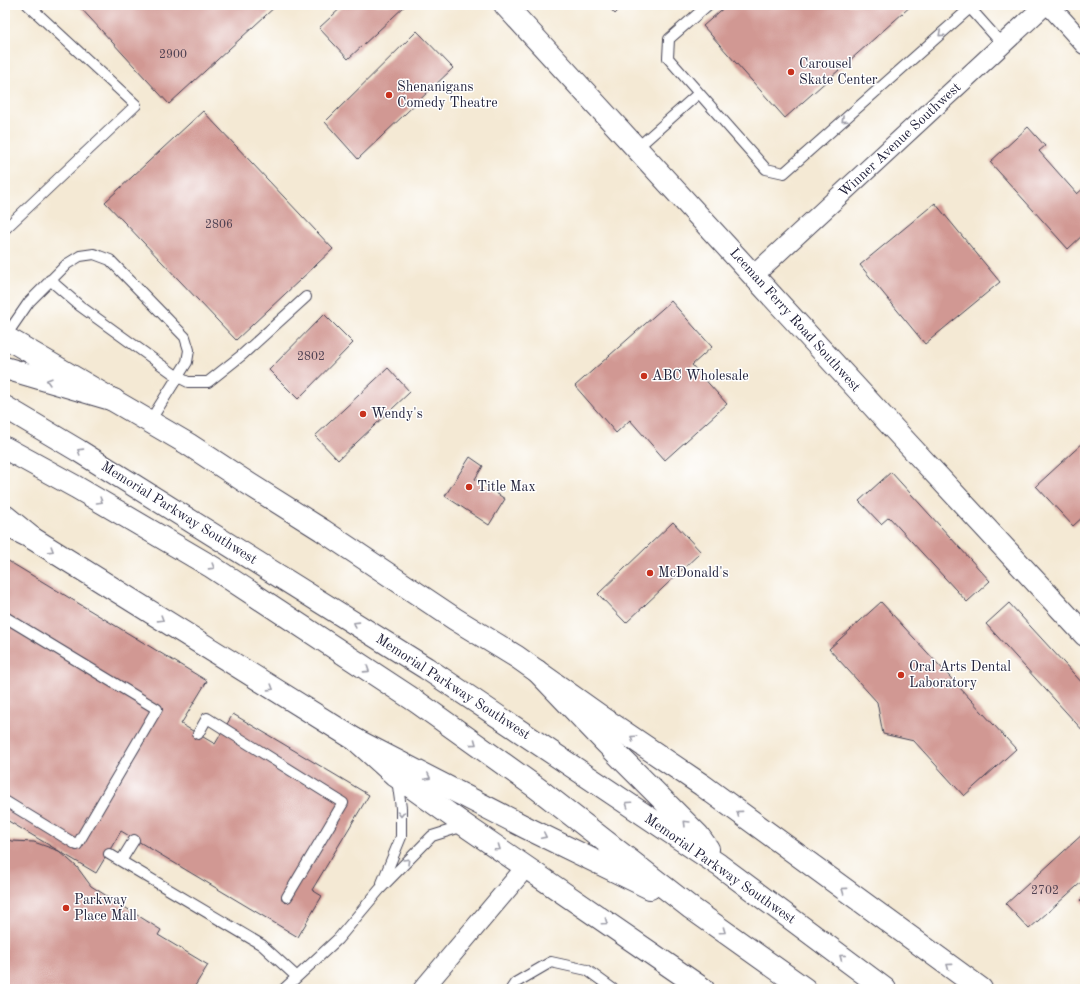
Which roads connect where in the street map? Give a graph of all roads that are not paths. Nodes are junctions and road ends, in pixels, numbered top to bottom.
1 (28, 5) edge
2 (505, 5) edge
3 (708, 5) edge
4 (1046, 5) edge
5 (1049, 5) edge
6 (972, 7) edge
7 (1003, 45) junction
8 (1085, 45) edge
9 (699, 93) junction
10 (637, 148) junction
11 (5, 229) edge
12 (754, 275) junction
13 (50, 280) junction
14 (306, 297) dead end
15 (5, 337) edge
16 (5, 368) edge
17 (178, 377) junction
18 (114, 400) junction
19 (5, 407) edge
20 (150, 421) junction
21 (5, 448) edge
22 (5, 516) edge
23 (5, 524) edge
24 (32, 538) junction
25 (5, 617) edge
26 (1085, 635) edge
27 (537, 670) junction
28 (198, 734) dead end
29 (356, 740) junction
30 (396, 776) junction
31 (5, 801) edge
32 (466, 826) junction
33 (134, 840) dead end
34 (109, 854) dead end
35 (121, 861) junction
36 (719, 865) junction
37 (526, 867) junction
38 (380, 889) junction
39 (287, 897) dead end
40 (691, 908) junction
41 (297, 977) junction
42 (284, 989) edge
43 (423, 989) edge
44 (511, 989) edge
45 (613, 989) edge
46 (703, 989) edge
47 (805, 989) edge
48 (885, 989) edge
49 (981, 989) edge

1 - 11 lane
2 - 10 main road, Leeman Ferry Road Southwest
3 - 9 lane
4 - 7 street, Winner Avenue Southwest
5 - 8 street
6 - 7 lane
6 -> 9 lane
7 - 12 street, Winner Avenue Southwest
9 - 10 lane
10 - 12 main road, Leeman Ferry Road Southwest
12 - 26 main road, Leeman Ferry Road Southwest
13 - 15 lane
13 - 17 lane
13 - 17 lane
14 - 17 lane
15 - 18 main road
18 -> 16 main road
17 - 20 lane
18 - 20 main road
36 -> 19 main road, Memorial Parkway Southwest
20 - 27 main road
21 -> 40 main road, Memorial Parkway Southwest
22 - 24 main road
23 - 24 main road
24 -> 29 main road
25 - 31 lane
36 -> 27 main road
49 -> 27 main road
28 - 39 lane
29 - 30 main road
29 -> 40 main road
30 - 32 main road
30 -> 38 lane
32 -> 37 main road
38 -> 32 lane
33 - 35 lane
34 - 35 lane
35 - 41 lane
48 -> 36 main road, Memorial Parkway Southwest
37 - 43 street
37 -> 46 main road
38 - 41 lane
40 -> 47 main road, Memorial Parkway Southwest
41 - 42 lane
44 - 45 lane

